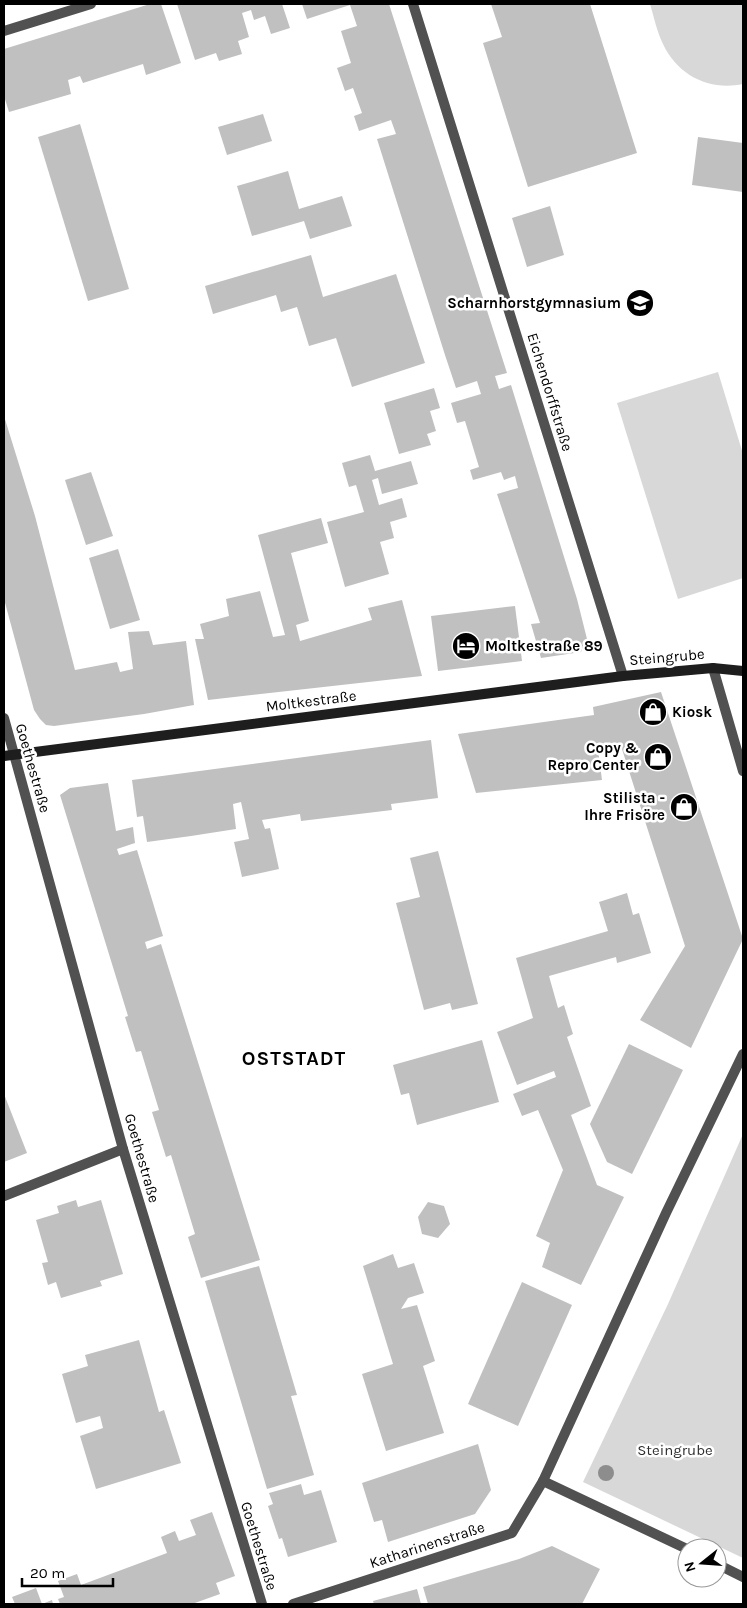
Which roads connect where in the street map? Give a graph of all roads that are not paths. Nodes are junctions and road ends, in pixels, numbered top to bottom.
1 (91, 4) edge
2 (413, 4) edge
3 (4, 31) edge
4 (713, 668) junction
5 (743, 671) edge
6 (623, 676) junction
7 (4, 718) edge
8 (9, 755) edge
9 (743, 771) edge
10 (743, 1054) edge
11 (123, 1149) junction
12 (4, 1196) edge
13 (543, 1481) junction
14 (677, 1544) edge
15 (727, 1569) edge
16 (743, 1577) edge
17 (262, 1604) edge
18 (293, 1604) edge

1 - 3 street
2 - 6 street, Eichendorffstraße
4 - 5 street, Steingrube
4 - 6 street, Steingrube
4 - 9 street, Steingrube
6 - 8 street, Moltkestraße
7 - 8 street, Goethestraße
8 - 11 street, Goethestraße
10 - 13 street
11 - 12 street
11 - 17 street, Goethestraße
13 - 14 street
13 - 18 street, Katharinenstraße
15 - 16 street

